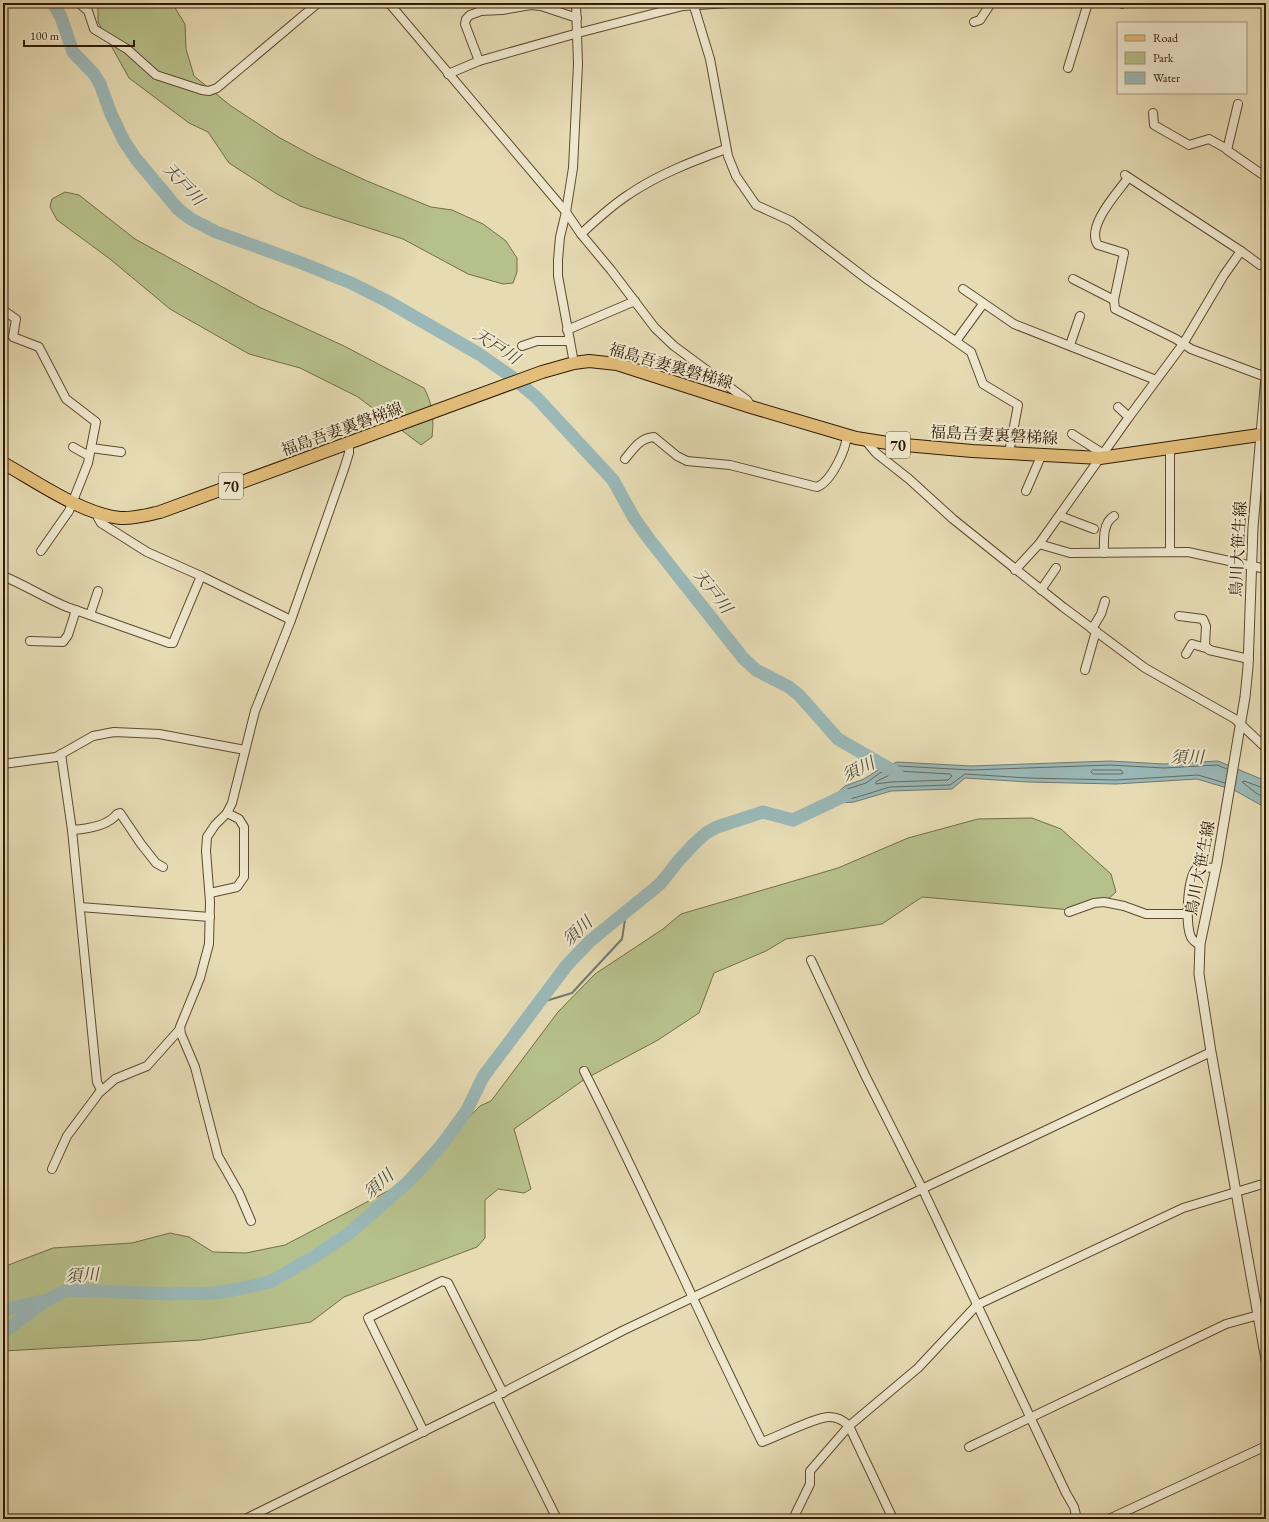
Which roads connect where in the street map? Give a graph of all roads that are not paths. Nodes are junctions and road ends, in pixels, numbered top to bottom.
1 (79, 3) edge
2 (318, 3) edge
3 (389, 3) edge
4 (576, 3) edge
5 (730, 3) edge
6 (991, 3) edge
7 (1088, 3) edge
8 (694, 4) edge
9 (682, 5) edge
10 (578, 18) junction
11 (974, 22) dead end
12 (578, 33) junction
13 (479, 60) junction
14 (1068, 68) dead end
15 (448, 74) junction
16 (1238, 104) dead end
17 (1153, 113) dead end
18 (1227, 148) junction
19 (726, 149) junction
20 (1266, 177) edge
21 (566, 212) junction
22 (581, 234) junction
23 (1241, 251) junction
24 (1266, 266) edge
25 (1073, 279) dead end
26 (962, 289) dead end
27 (1114, 300) junction
28 (635, 301) junction
29 (983, 304) junction
30 (3, 310) edge
31 (1080, 316) dead end
32 (568, 330) junction
33 (570, 341) junction
34 (956, 341) junction
35 (1183, 344) junction
36 (1070, 345) junction
37 (522, 346) dead end
38 (574, 363) junction
39 (1266, 377) edge
40 (1156, 380) junction
41 (751, 407) junction
42 (1118, 407) dead end
43 (1129, 417) junction
44 (1072, 434) dead end
45 (847, 435) junction
46 (1263, 435) edge
47 (865, 440) junction
48 (349, 444) junction
49 (73, 446) dead end
50 (1170, 448) junction
51 (90, 452) junction
52 (121, 452) dead end
53 (1009, 453) junction
54 (1042, 454) junction
55 (1101, 455) junction
56 (625, 458) dead end
57 (3, 463) edge
58 (1026, 491) dead end
59 (73, 502) junction
60 (98, 513) junction
61 (1060, 516) junction
62 (1114, 516) dead end
63 (1094, 529) dead end
64 (1039, 544) junction
65 (41, 551) dead end
66 (1170, 552) junction
67 (1104, 553) junction
68 (1250, 566) junction
69 (1056, 568) dead end
70 (1266, 569) edge
71 (1015, 570) junction
72 (3, 576) edge
73 (201, 576) junction
74 (1041, 590) junction
75 (98, 591) dead end
76 (1104, 601) dead end
77 (76, 610) junction
78 (90, 615) junction
79 (1179, 616) dead end
80 (291, 620) junction
81 (1094, 630) junction
82 (30, 641) dead end
83 (1210, 650) junction
84 (1186, 654) dead end
85 (1248, 659) junction
86 (1085, 670) dead end
87 (1241, 725) junction
88 (1266, 748) edge
89 (245, 750) junction
90 (61, 754) junction
91 (3, 764) edge
92 (227, 813) junction
93 (72, 830) junction
94 (1216, 865) junction
95 (163, 867) dead end
96 (210, 893) junction
97 (80, 907) junction
98 (1070, 912) dead end
99 (1187, 914) junction
100 (210, 917) junction
101 (1200, 945) junction
102 (811, 960) dead end
103 (180, 1029) junction
104 (1210, 1052) junction
105 (584, 1071) dead end
106 (101, 1090) junction
107 (52, 1169) dead end
108 (1266, 1183) edge
109 (922, 1190) junction
110 (1236, 1191) junction
111 (251, 1221) dead end
112 (694, 1298) junction
113 (977, 1305) junction
114 (1262, 1314) edge
115 (1266, 1360) edge
116 (499, 1394) junction
117 (1031, 1419) junction
118 (849, 1426) junction
119 (424, 1432) junction
120 (1266, 1446) edge
121 (969, 1447) dead end
122 (245, 1519) edge
123 (557, 1519) edge
124 (794, 1519) edge
125 (893, 1519) edge
126 (1077, 1519) edge
127 (1109, 1519) edge

1 - 2 street
3 - 15 street
4 - 10 street
5 - 8 street
6 - 11 street
7 - 14 street
8 - 9 street
8 - 19 street
9 - 12 street
10 - 12 street
10 - 13 street
12 - 13 street
12 - 21 street
13 - 15 street
15 - 21 street
16 - 18 street
17 - 18 street
18 - 20 street
19 - 22 street
19 - 34 street
21 - 22 street
21 - 32 street
22 - 28 street
23 - 24 street
23 - 27 street
23 - 35 street
25 - 27 street
26 - 29 street
27 - 35 street
28 - 32 street
28 - 41 street
29 - 34 street
29 - 36 street
30 - 51 street
31 - 36 street
32 - 33 street
33 - 37 street
33 - 38 street
34 - 53 street
35 - 39 street
35 - 40 street
36 - 40 street
38 - 41 main road, 福島吾妻裏磐梯線 / 70
38 - 48 main road, 福島吾妻裏磐梯線 / 70
39 - 46 street, 鳥川大笹生線
40 - 43 street
41 - 45 main road, 福島吾妻裏磐梯線 / 70
42 - 43 street
43 - 55 street
44 - 55 street
45 - 47 main road, 福島吾妻裏磐梯線 / 70
45 - 56 street
46 - 50 main road, 福島吾妻裏磐梯線 / 70
46 - 68 street, 鳥川大笹生線
47 - 53 main road, 福島吾妻裏磐梯線 / 70
47 - 71 street
48 - 60 main road, 福島吾妻裏磐梯線 / 70
48 - 80 street
49 - 51 street
50 - 55 main road, 福島吾妻裏磐梯線 / 70
50 - 66 street
51 - 52 street
51 - 59 street
53 - 54 main road, 福島吾妻裏磐梯線 / 70
54 - 55 main road, 福島吾妻裏磐梯線 / 70
54 - 58 street
55 - 61 street
57 - 59 main road, 福島吾妻裏磐梯線 / 70
59 - 60 main road, 福島吾妻裏磐梯線 / 70
59 - 65 street
60 - 73 street
61 - 63 street
61 - 64 street
62 - 67 street
64 - 67 street
64 - 71 street
66 - 67 street
66 - 68 street
68 - 70 street
68 - 85 street, 鳥川大笹生線
69 - 74 street
71 - 74 street
72 - 77 street
73 - 78 street
73 - 80 street
74 - 81 street
75 - 78 street
76 - 81 street
77 - 78 street
77 - 82 street
79 - 83 street
80 - 89 street
81 - 86 street
81 - 87 street
83 - 84 street
83 - 85 street
85 - 87 street, 鳥川大笹生線
87 - 88 street
87 - 94 street, 鳥川大笹生線
89 - 90 street
89 - 92 street
90 - 91 street
90 - 93 street
92 - 96 street
92 - 96 street
93 - 95 street
93 - 97 street
94 - 99 street
94 - 101 street, 鳥川大笹生線
96 - 100 street
97 - 100 street
97 - 106 street
98 - 99 street
99 - 101 street
100 - 103 street
101 - 104 street, 鳥川大笹生線
102 - 109 street
103 - 106 street
103 - 111 street
104 - 109 street
104 - 110 street, 鳥川大笹生線
105 - 112 street
106 - 107 street
108 - 110 street
109 - 112 street
109 - 113 street
110 - 113 street
110 - 114 street, 鳥川大笹生線
112 - 116 street
112 - 118 street
113 - 117 street
113 - 118 street
114 - 115 street, 鳥川大笹生線
114 - 117 street
116 - 119 street
116 - 119 street
116 - 123 street
117 - 121 street
117 - 126 street
118 - 124 street
118 - 125 street
119 - 122 street
120 - 127 street

